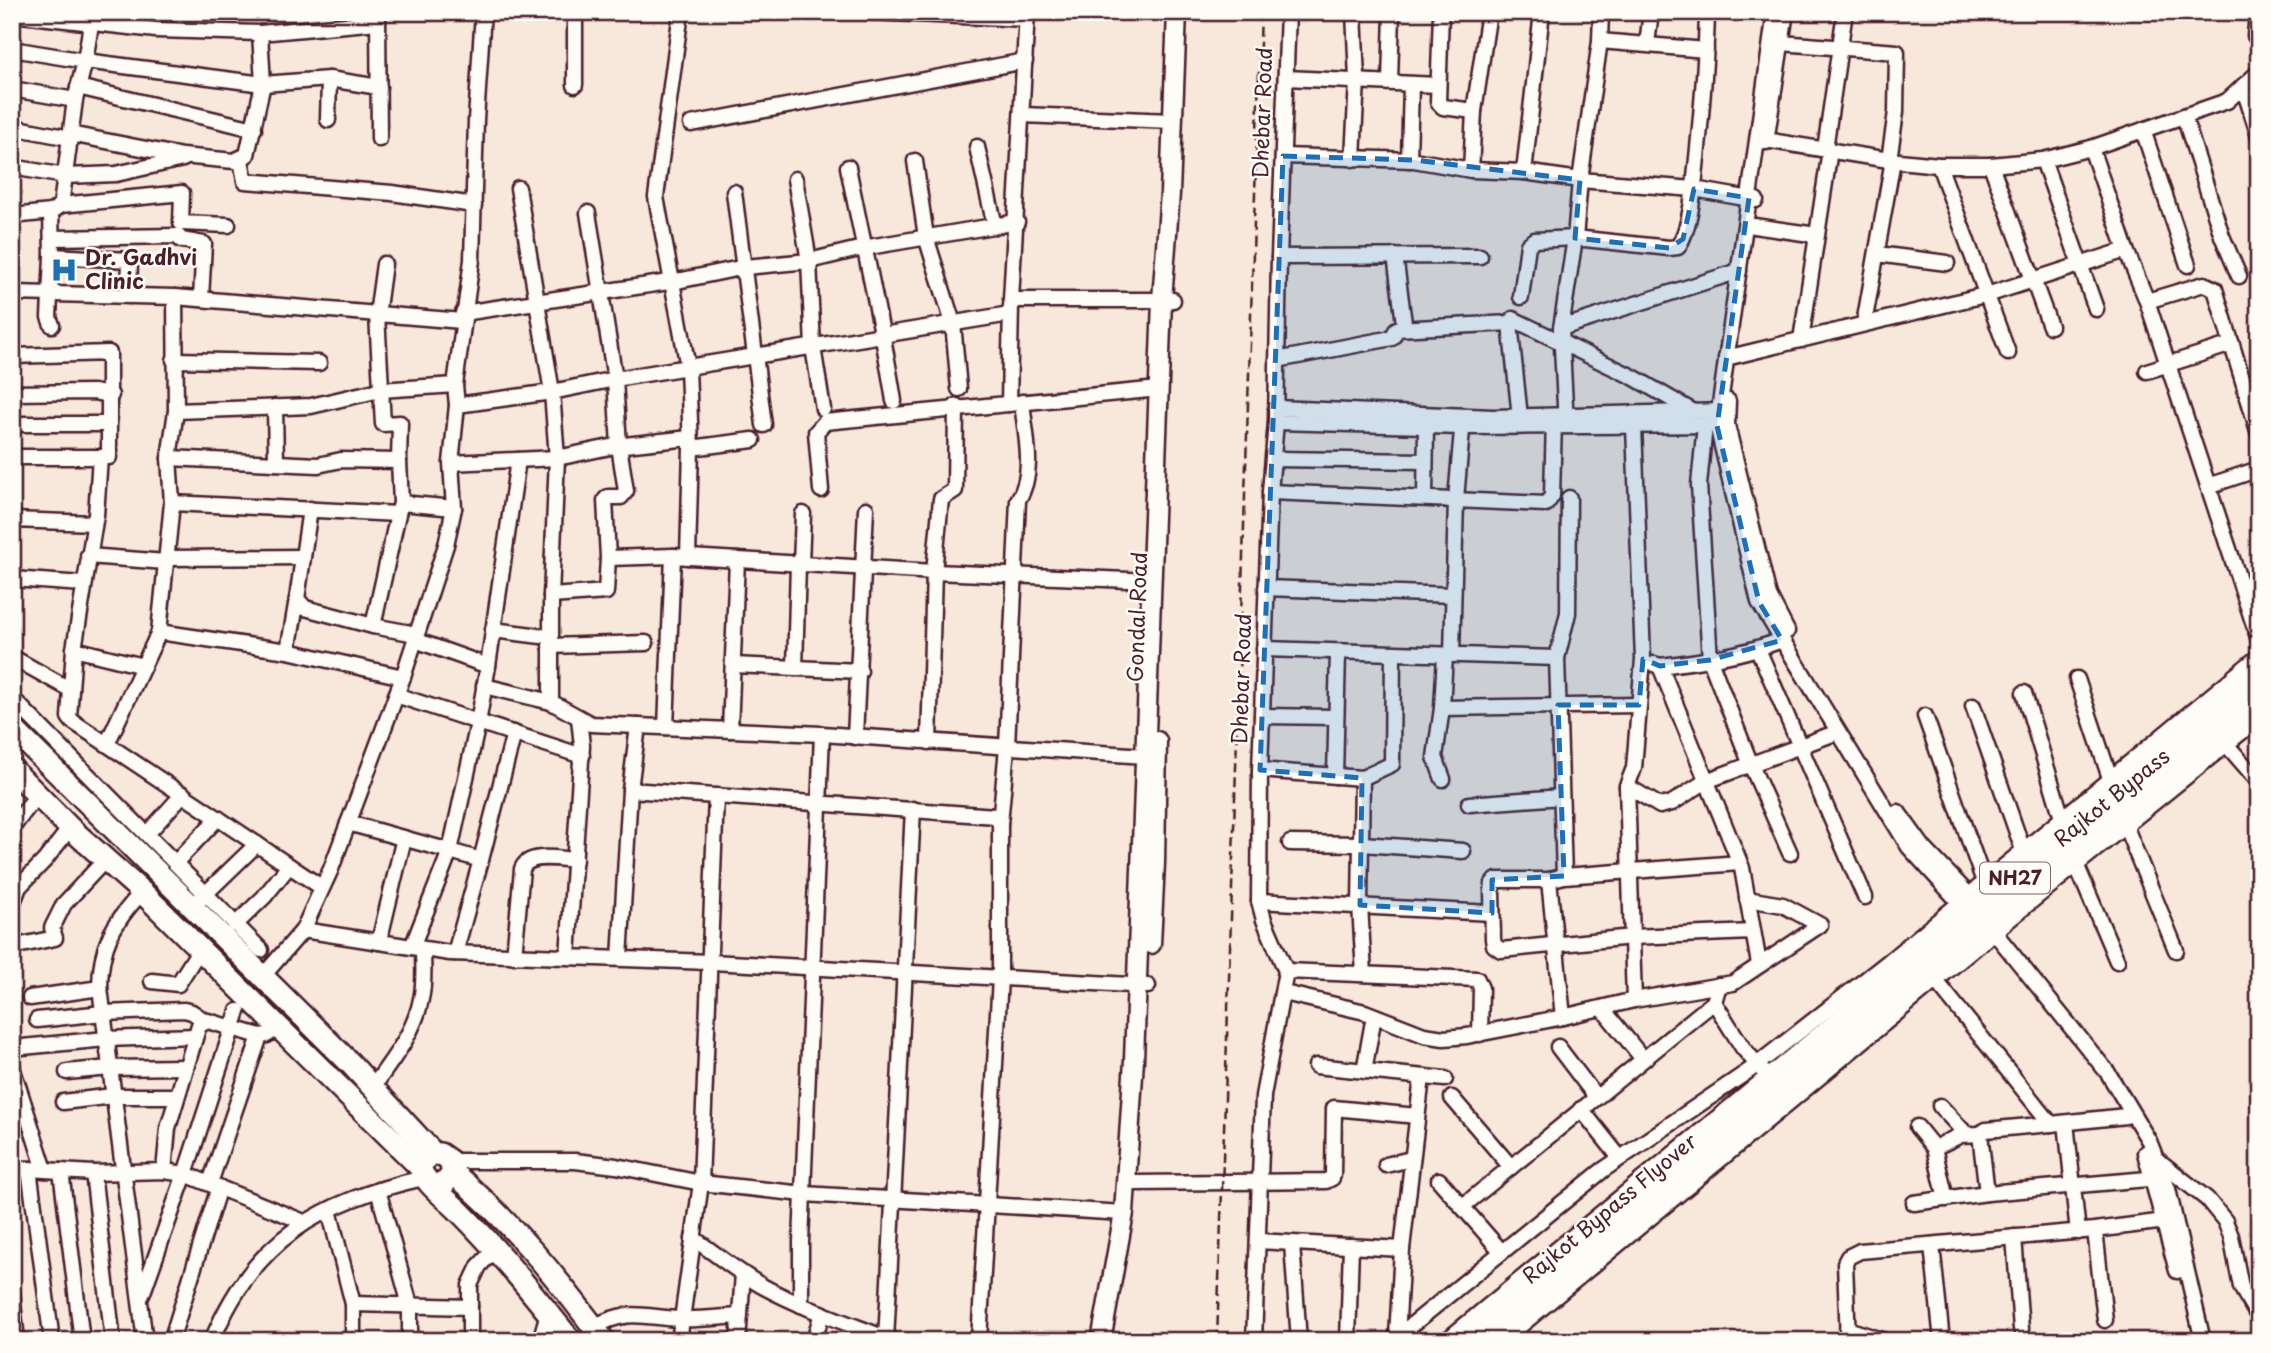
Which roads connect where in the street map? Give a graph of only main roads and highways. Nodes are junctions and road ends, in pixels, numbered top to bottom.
1 (1177, 12) edge
2 (1186, 12) edge
3 (1168, 300) junction
4 (2259, 677) edge
5 (2259, 697) edge
6 (12, 728) edge
7 (12, 769) edge
8 (1143, 985) junction
9 (1843, 1059) road end
10 (1815, 1063) junction
11 (1778, 1082) junction
12 (1719, 1131) junction
13 (436, 1170) junction
14 (1128, 1219) junction
15 (599, 1334) edge
16 (571, 1341) edge
17 (1101, 1341) edge
18 (1111, 1341) edge
19 (1451, 1341) edge
20 (1481, 1341) edge

1 - 3 main road
2 - 3 main road, Gondal Road
3 - 8 main road
3 - 8 main road, Gondal Road
4 - 11 highway, Rajkot Bypass / NH27
5 - 10 highway, Rajkot Bypass / NH27
6 - 13 highway
7 - 13 highway
8 - 14 main road
8 - 14 main road, Gondal Road
9 - 10 highway
10 - 11 highway, Rajkot Bypass / NH27
11 - 12 highway, Rajkot Bypass Flyover / NH27
12 - 19 highway, Rajkot Bypass Flyover / NH27
12 - 20 highway, Rajkot Bypass Flyover / NH27
13 - 15 highway
13 - 16 highway
14 - 17 main road
14 - 18 main road

